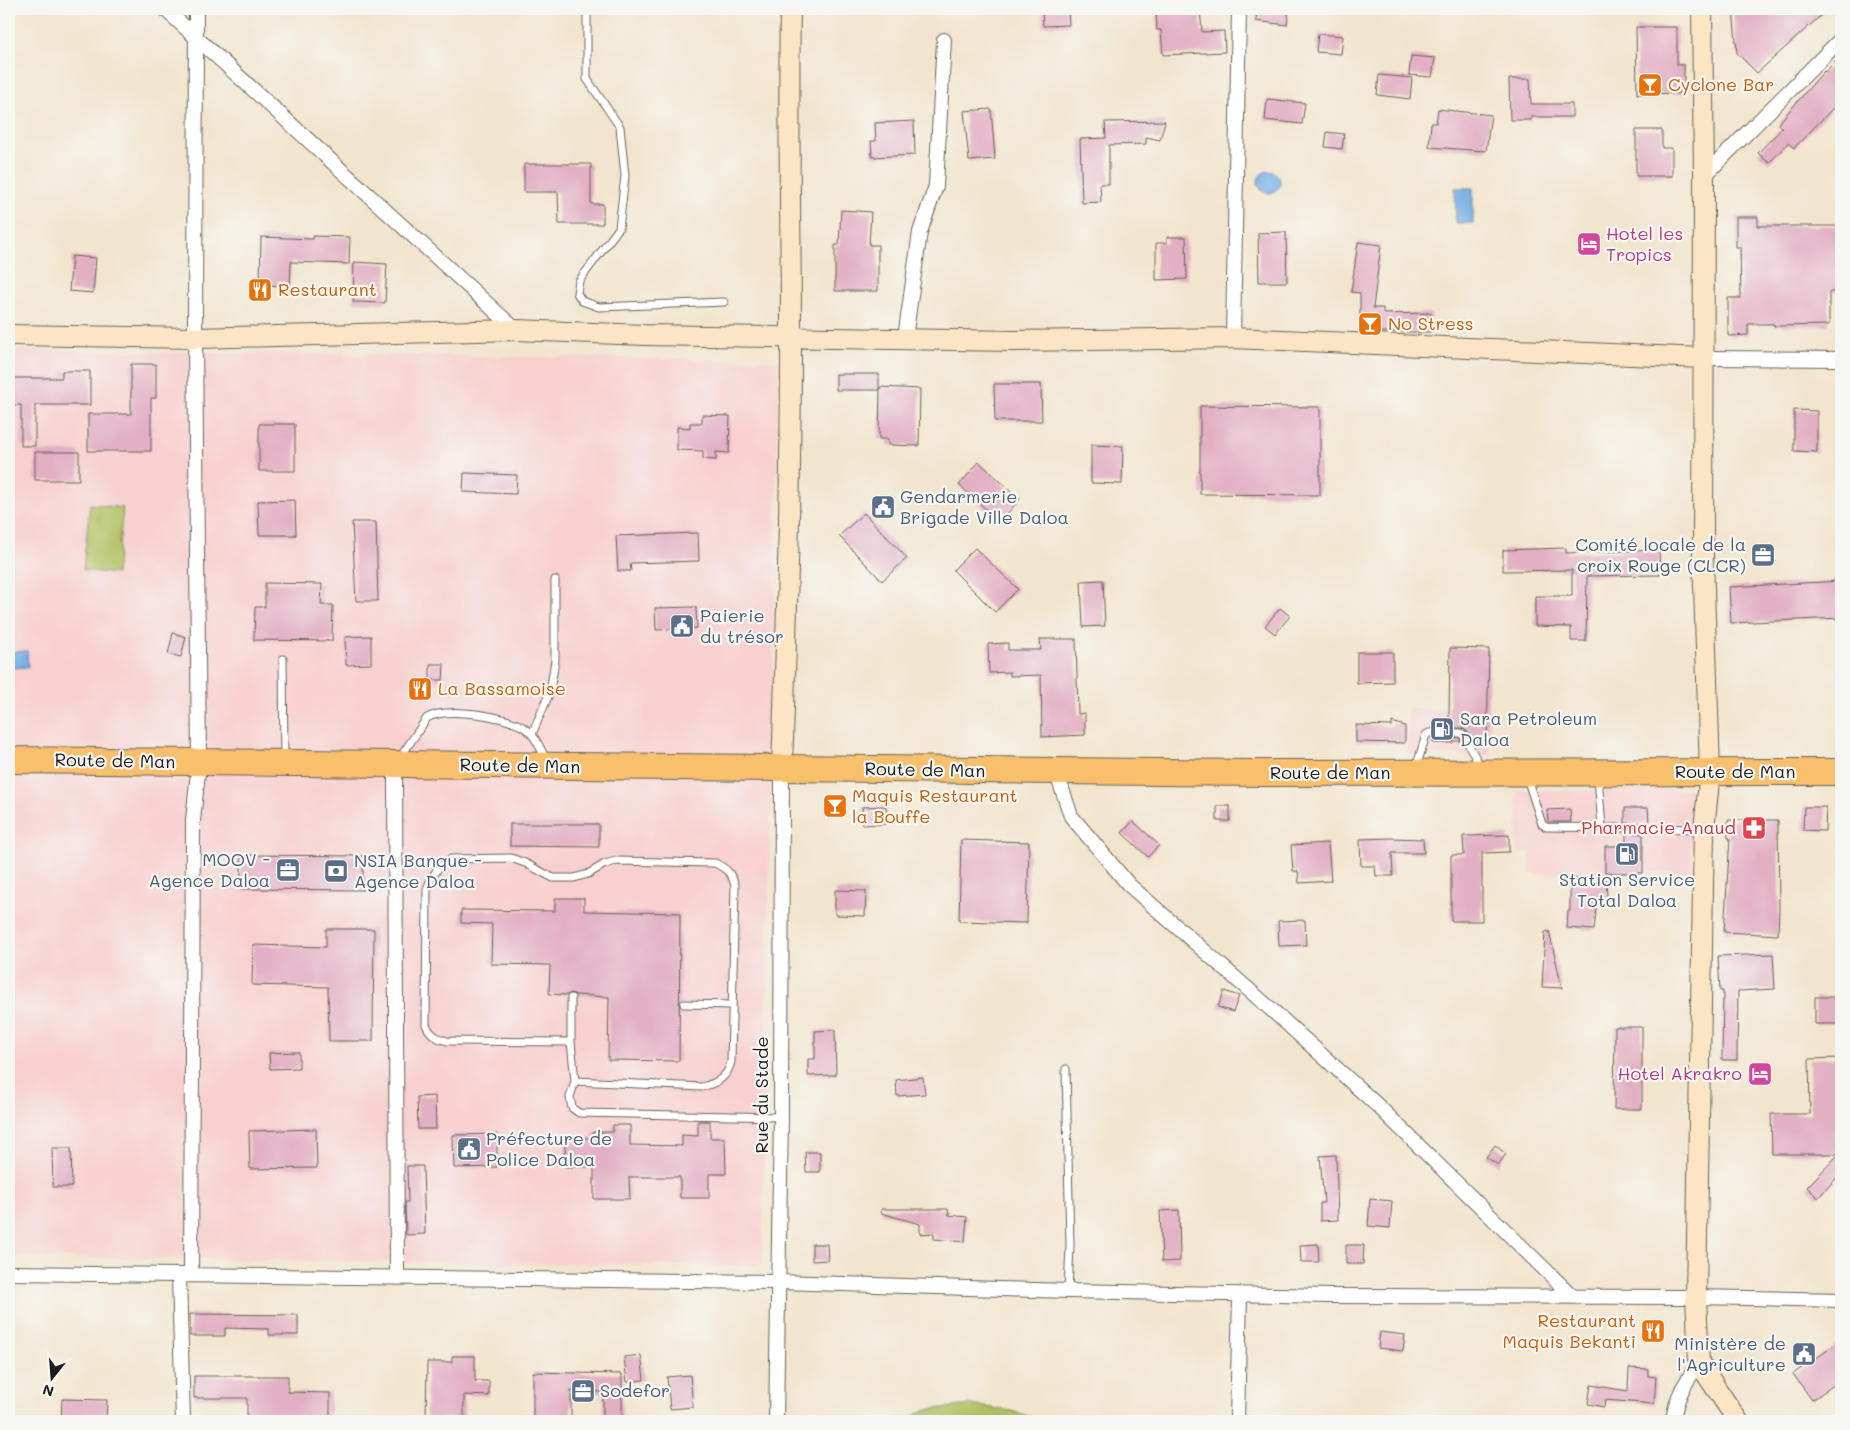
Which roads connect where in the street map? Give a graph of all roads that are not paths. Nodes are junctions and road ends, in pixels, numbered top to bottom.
1 (165, 9) edge
2 (196, 9) edge
3 (587, 9) edge
4 (790, 9) edge
5 (1238, 9) edge
6 (1702, 9) edge
7 (195, 37) junction
8 (1841, 39) edge
9 (944, 40) dead end
10 (1704, 176) junction
11 (724, 302) dead end
12 (516, 330) junction
13 (9, 335) edge
14 (791, 336) junction
15 (195, 338) junction
16 (905, 338) junction
17 (1233, 338) junction
18 (1703, 358) junction
19 (1841, 359) edge
20 (554, 580) dead end
21 (283, 659) dead end
22 (532, 734) junction
23 (9, 760) edge
24 (199, 762) junction
25 (284, 763) junction
26 (395, 764) junction
27 (550, 766) junction
28 (782, 768) junction
29 (1056, 771) junction
30 (1710, 772) junction
31 (1841, 772) edge
32 (1414, 773) junction
33 (1484, 773) junction
34 (1525, 773) junction
35 (1597, 773) junction
36 (1602, 827) junction
37 (1704, 829) junction
38 (571, 998) dead end
39 (684, 1004) dead end
40 (732, 1005) junction
41 (572, 1042) junction
42 (1066, 1069) dead end
43 (575, 1081) junction
44 (780, 1117) junction
45 (9, 1273) edge
46 (185, 1275) junction
47 (397, 1278) junction
48 (778, 1282) junction
49 (1068, 1291) junction
50 (1240, 1294) junction
51 (1573, 1297) junction
52 (1696, 1297) junction
53 (1841, 1300) edge
54 (1699, 1363) junction
55 (183, 1421) edge
56 (776, 1421) edge
57 (1237, 1421) edge
58 (1673, 1421) edge
59 (1738, 1421) edge

1 - 7 street
2 - 7 street
3 - 11 lane
4 - 14 street
5 - 17 street
6 - 10 street
7 - 12 street
7 - 15 street
8 - 10 street
9 - 16 street
10 - 18 street
12 - 14 street
12 - 15 street
13 - 15 street
14 - 16 street
14 - 28 street
15 - 24 street
16 - 17 street
17 - 18 street
18 - 19 street
18 - 30 street
20 - 22 lane
21 - 25 lane
22 - 26 lane
22 - 27 lane
23 - 24 highway, Route de Man
24 - 25 highway, Route de Man
24 - 46 street
25 - 26 highway, Route de Man
26 - 27 highway, Route de Man
26 - 47 street
27 - 28 highway, Route de Man
28 - 29 highway, Route de Man
28 - 44 street, Rue du Stade
29 - 32 highway, Route de Man
29 - 51 street
30 - 31 highway, Route de Man
30 - 35 highway, Route de Man
30 - 37 street
32 - 33 highway, Route de Man
32 - 33 lane
33 - 34 highway, Route de Man
34 - 35 highway, Route de Man
34 - 36 lane
35 - 36 lane
36 - 37 lane
37 - 52 street
38 - 41 lane
39 - 40 lane
40 - 41 lane
40 - 43 lane
41 - 43 lane
42 - 49 lane
43 - 44 lane
44 - 48 street, Rue du Stade
45 - 46 street
46 - 47 street
46 - 55 street
47 - 48 street
48 - 49 street
48 - 56 street, Rue du Stade
49 - 50 street
50 - 51 street
50 - 57 street
51 - 52 street
52 - 53 street
52 - 54 street
54 - 58 street
54 - 59 street

